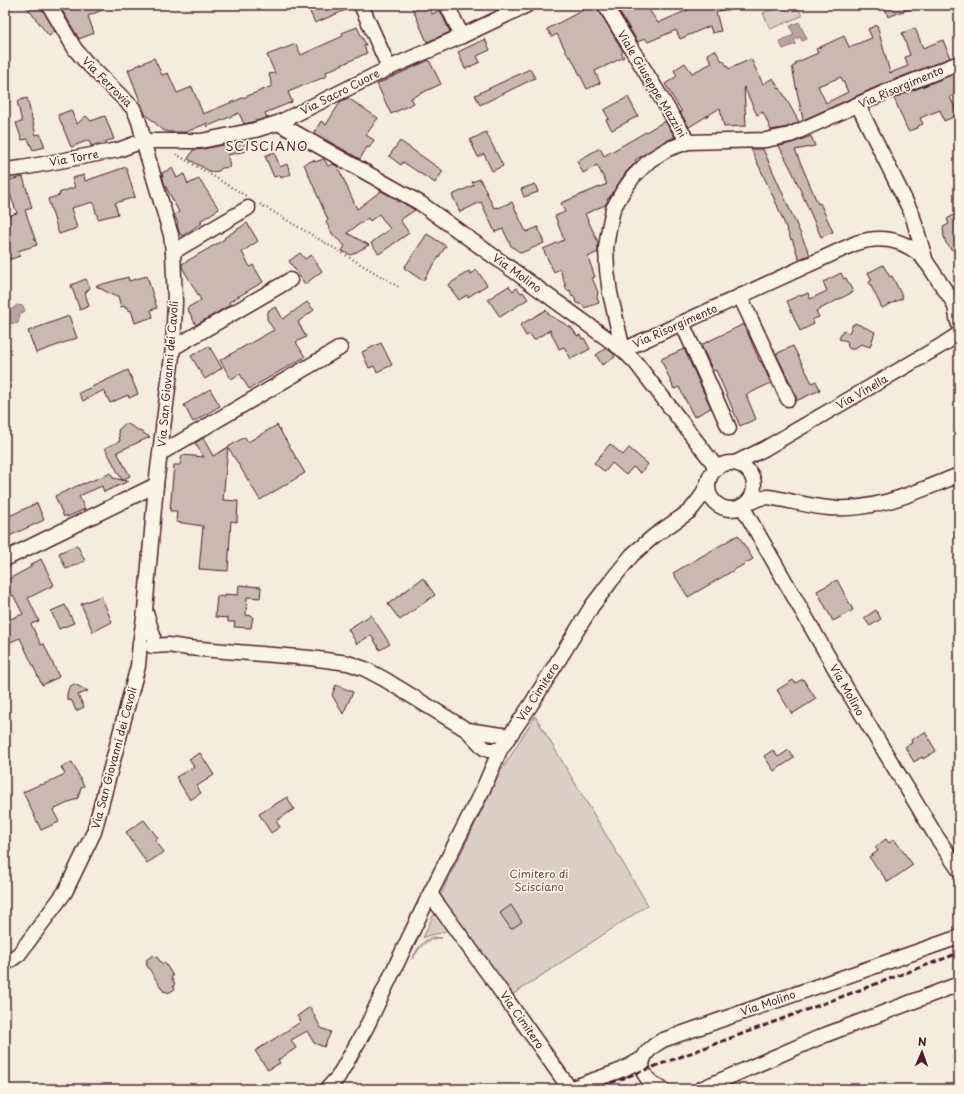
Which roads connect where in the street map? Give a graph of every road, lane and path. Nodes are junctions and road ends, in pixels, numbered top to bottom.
1 (48, 5) edge
2 (361, 5) edge
3 (447, 5) edge
4 (527, 5) edge
5 (605, 5) edge
6 (462, 36) junction
7 (959, 63) edge
8 (389, 68) junction
9 (858, 105) junction
10 (278, 123) junction
11 (143, 141) junction
12 (688, 142) junction
13 (175, 153) dead end
14 (5, 170) edge
15 (252, 203) junction
16 (174, 252) junction
17 (926, 262) junction
18 (290, 280) dead end
19 (399, 287) dead end
20 (740, 296) junction
21 (956, 305) edge
22 (682, 323) junction
23 (959, 325) edge
24 (959, 334) edge
25 (173, 348) junction
26 (340, 348) dead end
27 (623, 350) junction
28 (788, 399) dead end
29 (729, 428) dead end
30 (764, 449) junction
31 (161, 453) junction
32 (735, 463) junction
33 (717, 468) junction
34 (959, 475) edge
35 (754, 483) junction
36 (708, 484) junction
37 (156, 486) junction
38 (803, 504) junction
39 (744, 505) junction
40 (724, 508) junction
41 (682, 517) junction
42 (5, 559) edge
43 (148, 641) junction
44 (467, 730) junction
45 (509, 736) junction
46 (477, 741) junction
47 (500, 750) junction
48 (486, 782) junction
49 (959, 870) edge
50 (430, 894) junction
51 (959, 936) edge
52 (5, 964) edge
53 (959, 984) edge
54 (642, 1059) junction
55 (327, 1089) edge
56 (570, 1089) edge
57 (662, 1089) edge
58 (701, 1089) edge

1 - 11 street, Via Ferrovia
2 - 8 street
3 - 6 street
4 - 6 street, Via Sacro Cuore
5 - 12 street, Viale Giuseppe Mazzini
6 - 8 street, Via Sacro Cuore
7 - 9 street, Via Risorgimento
8 - 10 street, Via Sacro Cuore
9 - 12 street, Via Risorgimento
9 - 17 street
10 - 11 street, Via Sacro Cuore
10 - 27 street, Via Molino
11 - 14 street, Via Torre
11 - 16 street, Via San Giovanni dei Cavoli
12 - 27 street, Via Risorgimento
13 - 15 path
15 - 16 street
15 - 19 path
16 - 25 street, Via San Giovanni dei Cavoli
17 - 20 street, Via Risorgimento
17 - 21 street, Via Risorgimento
18 - 25 street
20 - 22 street, Via Risorgimento
20 - 28 street
21 - 23 street, Via Risorgimento
22 - 27 street, Via Risorgimento
22 - 29 street
24 - 30 street, Via Vinella
25 - 31 street, Via San Giovanni dei Cavoli
26 - 31 street
27 - 33 street, Via Molino
30 - 32 street, Via Vinella
30 - 35 street
31 - 37 street, Via San Giovanni dei Cavoli
32 - 33 street
32 - 35 street
33 - 36 street
34 - 38 street
35 - 38 street
35 - 39 street
36 - 40 street
36 - 41 street
37 - 42 street
37 - 43 street, Via San Giovanni dei Cavoli
38 - 39 street
39 - 40 street
39 - 49 street, Via Molino
40 - 41 street
41 - 45 street, Via Cimitero
43 - 44 street
43 - 52 street, Via San Giovanni dei Cavoli
44 - 45 street
44 - 46 street
45 - 47 street, Via Cimitero
46 - 47 street
46 - 48 street
47 - 48 street, Via Cimitero
48 - 50 street, Via Cimitero
50 - 55 street, Via Cimitero
50 - 56 street, Via Cimitero
51 - 54 street, Via Molino
53 - 58 street
54 - 56 street, Via Molino
54 - 57 street

